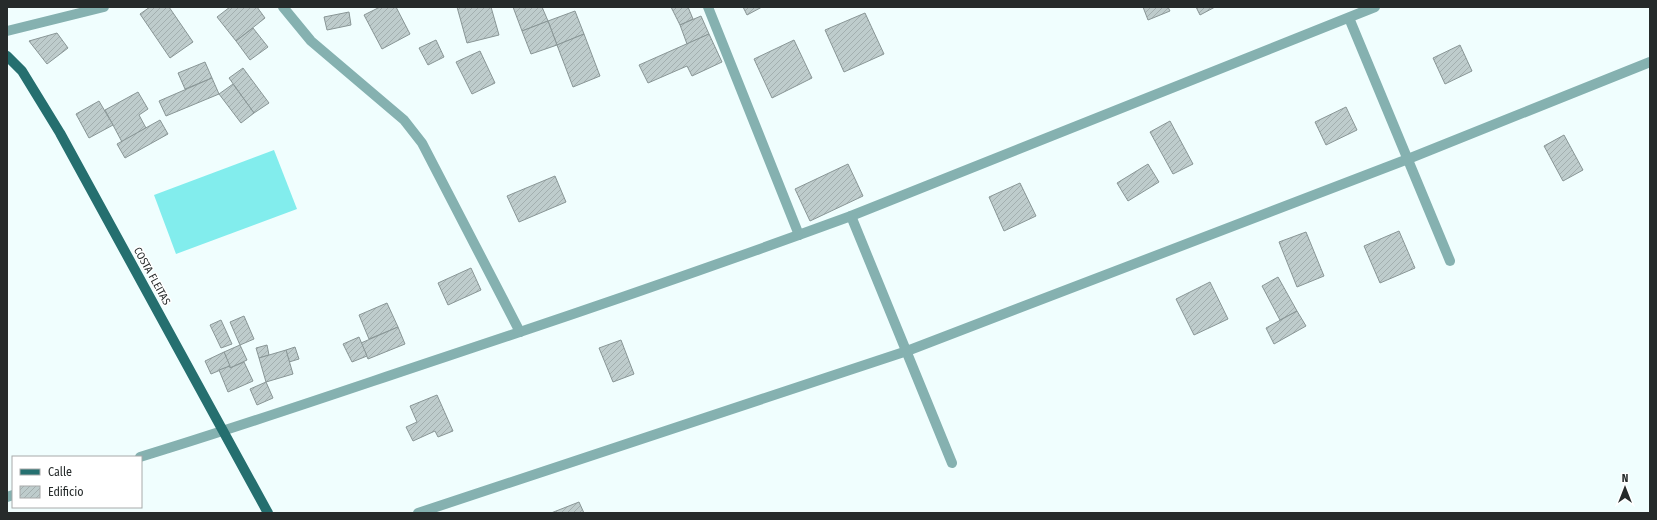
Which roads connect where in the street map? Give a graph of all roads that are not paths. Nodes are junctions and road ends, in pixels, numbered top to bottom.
1 (104, 7) edge
2 (283, 7) edge
3 (708, 7) edge
4 (1375, 7) edge
5 (1349, 18) junction
6 (7, 31) edge
7 (7, 56) edge
8 (1650, 62) edge
9 (1408, 159) junction
10 (851, 216) junction
11 (799, 235) junction
12 (1450, 260) dead end
13 (520, 332) junction
14 (907, 352) junction
15 (223, 432) junction
16 (142, 456) edge
17 (952, 463) dead end
18 (268, 513) edge
19 (418, 513) edge

1 - 6 street
2 - 13 street
3 - 11 street
4 - 5 street
5 - 9 street
5 - 10 street
7 - 15 main road, COSTA FLEITAS
8 - 9 street
9 - 12 street
9 - 14 street
10 - 11 street
10 - 14 street
11 - 13 street
13 - 15 street
14 - 17 street
14 - 19 street
15 - 16 street
15 - 18 main road, COSTA FLEITAS

